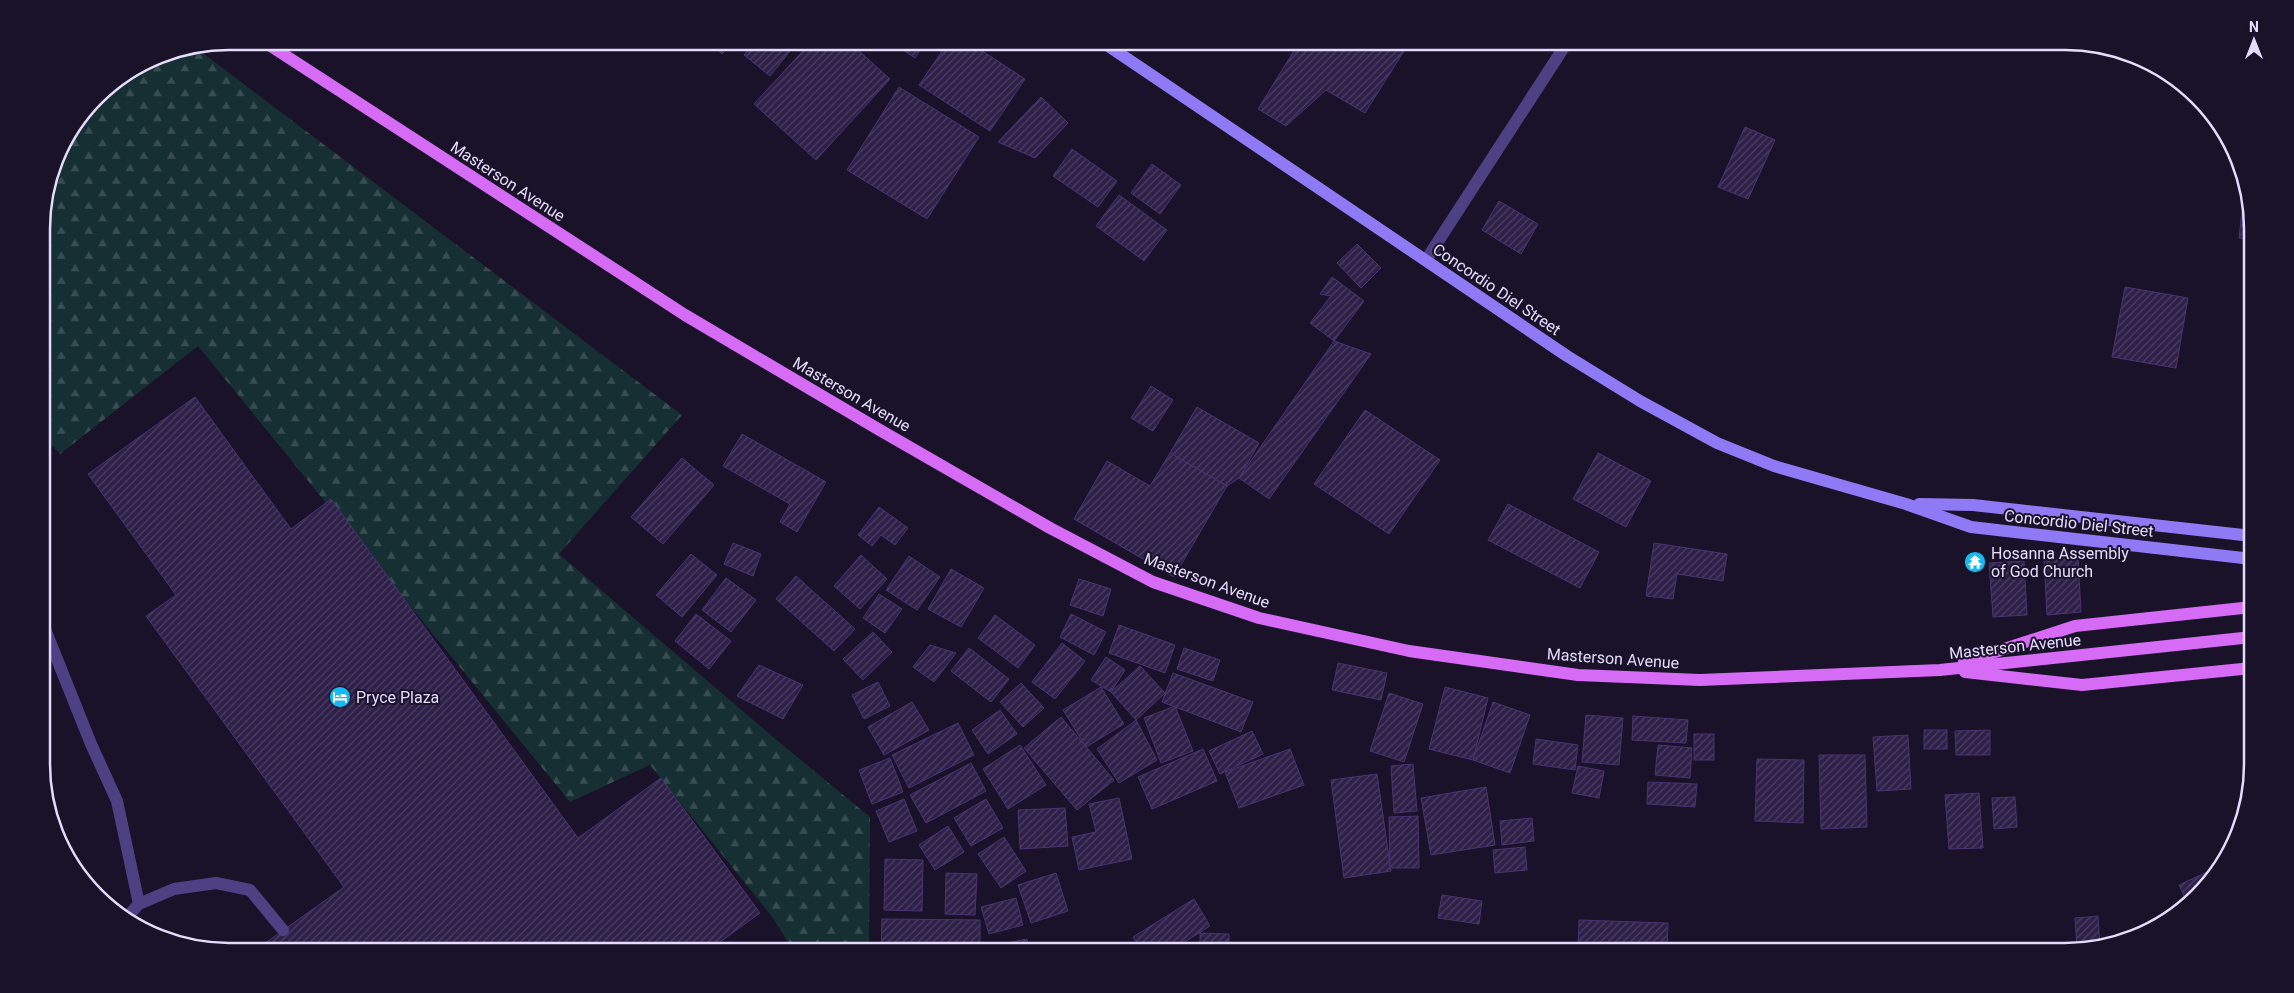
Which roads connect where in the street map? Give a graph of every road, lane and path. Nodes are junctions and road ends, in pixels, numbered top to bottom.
1 (277, 50) edge
2 (1114, 50) edge
3 (1562, 50) edge
4 (1426, 260) junction
5 (1906, 504) junction
6 (2244, 535) edge
7 (2244, 557) edge
8 (2244, 608) edge
9 (2244, 638) edge
10 (50, 644) edge
11 (2244, 669) edge
12 (1940, 670) junction
13 (139, 904) junction
14 (130, 914) edge
15 (283, 930) dead end

1 - 12 main road, Masterson Avenue
2 - 4 main road, Concordio Diel Street
3 - 4 street
4 - 5 main road, Concordio Diel Street
5 - 6 main road, Concordio Diel Street
5 - 7 main road, Concordio Diel Street
8 - 12 main road
9 - 12 main road, Masterson Avenue
10 - 13 street
11 - 12 main road
13 - 14 street
13 - 15 street

